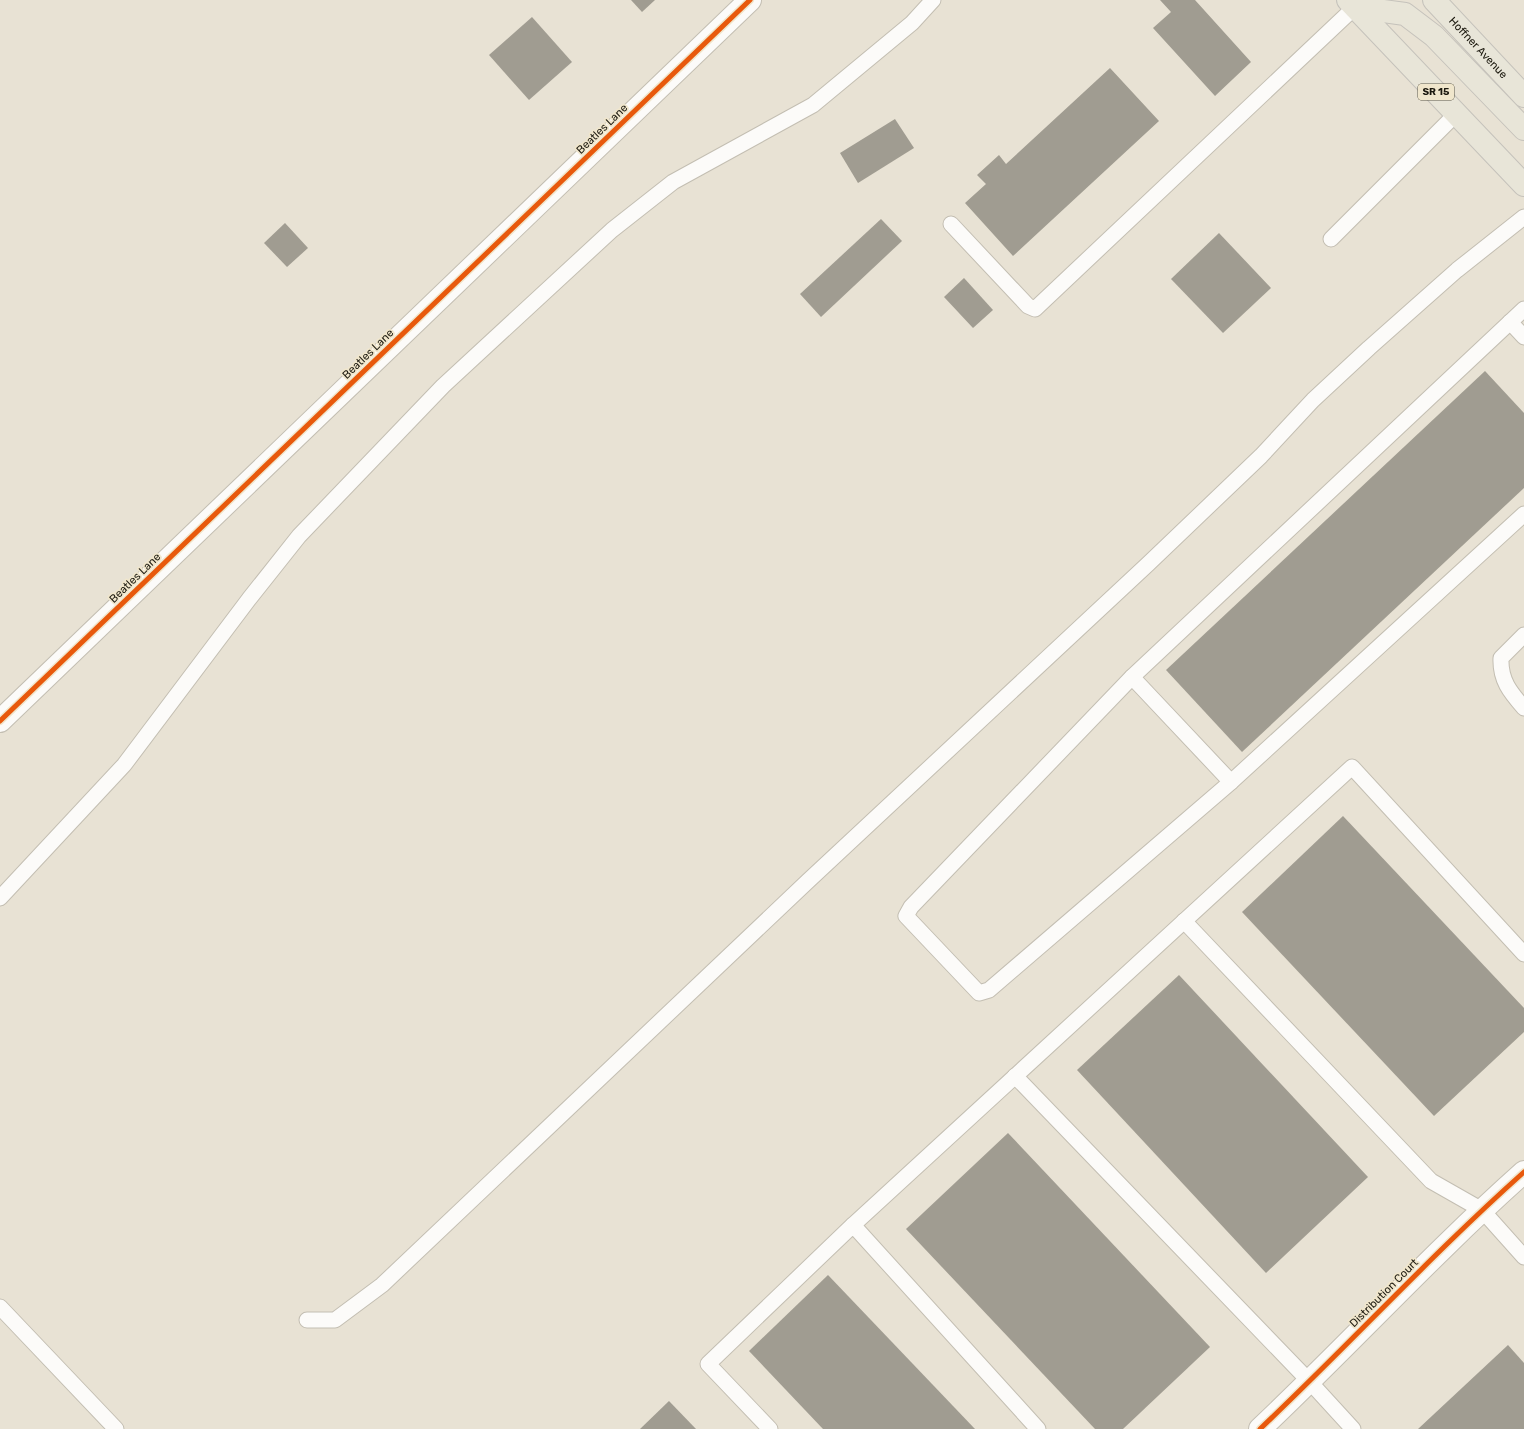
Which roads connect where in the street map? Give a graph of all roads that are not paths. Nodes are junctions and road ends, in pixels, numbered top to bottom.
1 (750, 0) edge
2 (933, 0) edge
3 (1434, 0) edge
4 (1351, 4) edge
5 (1524, 96) edge
6 (1456, 114) junction
7 (1524, 129) edge
8 (1524, 185) edge
9 (1524, 217) edge
10 (951, 224) dead end
11 (1331, 240) dead end
12 (1524, 309) edge
13 (1510, 322) junction
14 (1524, 337) edge
15 (1524, 514) edge
16 (1524, 635) edge
17 (1132, 678) junction
18 (1524, 708) edge
19 (0, 722) edge
20 (1231, 782) junction
21 (0, 898) edge
22 (1184, 921) junction
23 (1524, 954) edge
24 (1015, 1076) junction
25 (1524, 1172) edge
26 (1482, 1210) junction
27 (853, 1225) junction
28 (1524, 1257) edge
29 (0, 1307) edge
30 (306, 1320) dead end
31 (1310, 1382) junction
32 (116, 1429) edge
33 (770, 1429) edge
34 (1038, 1429) edge
35 (1260, 1429) edge
36 (1353, 1429) edge

1 - 19 street, Beatles Lane
2 - 21 lane
3 - 5 main road, Hoffner Avenue
4 - 6 main road, SR 15
4 - 7 main road
4 - 10 lane
6 - 8 main road, SR 15
6 - 11 lane
9 - 30 lane
12 - 13 lane
13 - 14 lane
13 - 17 lane
15 - 20 lane
16 - 18 lane
17 - 20 lane
17 - 20 lane
22 - 23 lane
22 - 24 lane
22 - 26 lane
24 - 27 lane
24 - 31 lane
25 - 26 street, Distribution Court
26 - 28 lane
26 - 31 street, Distribution Court
27 - 33 lane
27 - 34 lane
29 - 32 lane
31 - 35 street, Distribution Court
31 - 36 lane

